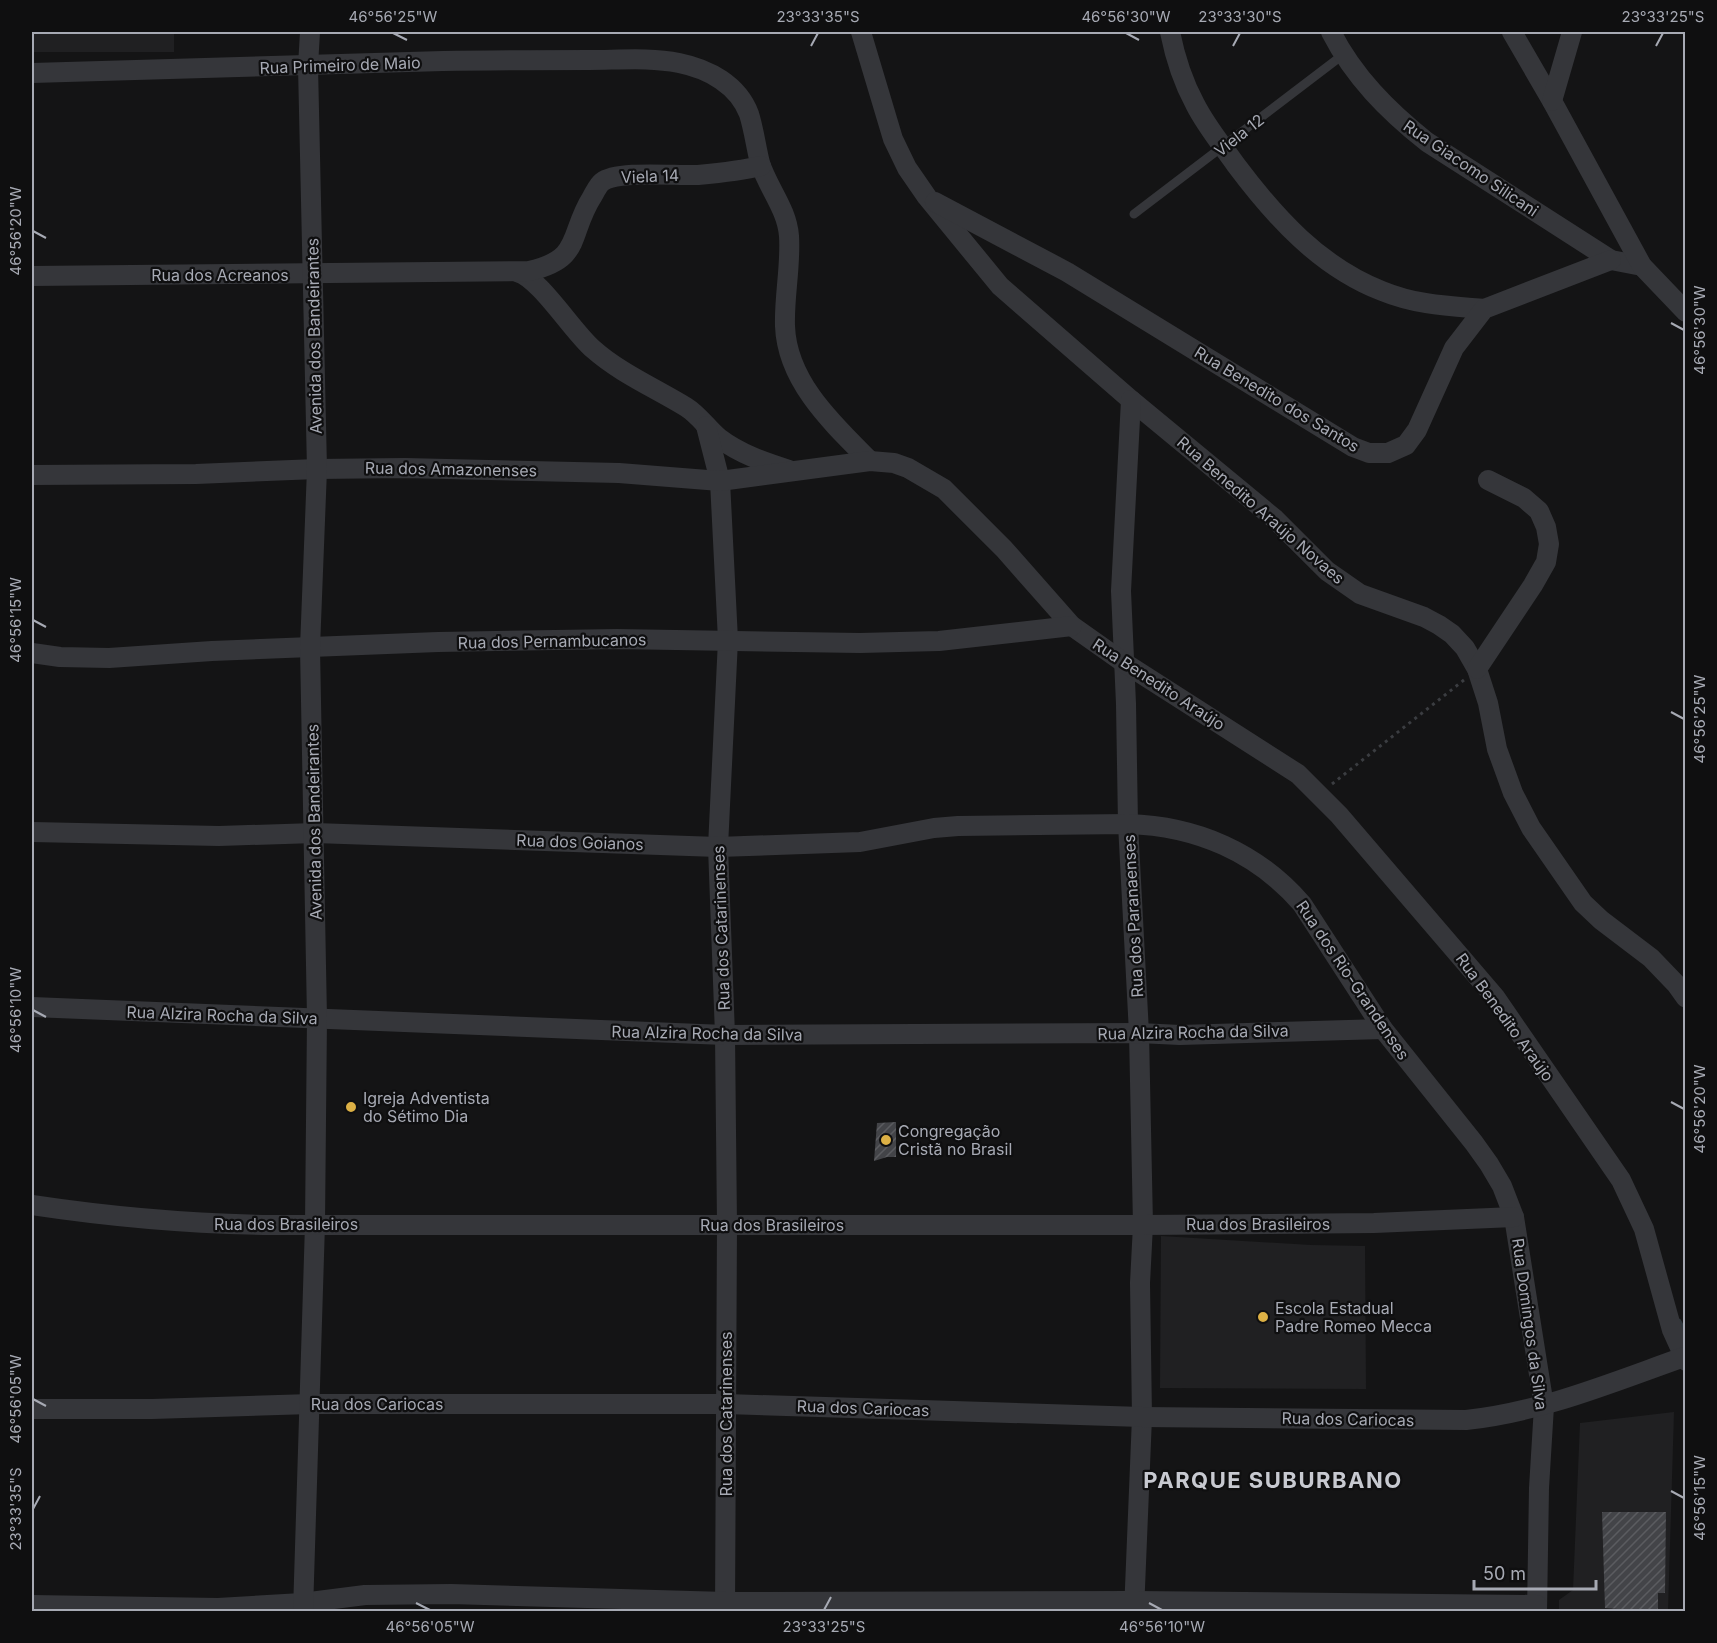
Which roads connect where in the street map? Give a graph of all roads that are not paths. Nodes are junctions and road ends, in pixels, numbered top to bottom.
1 (310, 32) edge
2 (861, 32) edge
3 (1170, 32) edge
4 (1331, 32) edge
5 (1512, 32) edge
6 (1572, 32) edge
7 (1344, 54) junction
8 (309, 66) junction
9 (32, 73) edge
10 (1552, 101) junction
11 (1223, 147) junction
12 (761, 165) junction
13 (927, 197) junction
14 (1134, 214) dead end
15 (1611, 260) junction
16 (1642, 267) junction
17 (517, 272) junction
18 (313, 274) junction
19 (32, 276) edge
20 (1484, 309) junction
21 (1686, 312) edge
22 (1131, 400) junction
23 (706, 426) junction
24 (870, 461) junction
25 (316, 469) junction
26 (794, 471) junction
27 (32, 475) edge
28 (1488, 480) dead end
29 (720, 481) junction
30 (1072, 626) junction
31 (728, 640) junction
32 (310, 648) junction
33 (32, 653) edge
34 (1123, 662) junction
35 (1477, 669) junction
36 (1128, 824) junction
37 (32, 832) edge
38 (315, 833) junction
39 (718, 847) junction
40 (1686, 998) edge
41 (32, 1007) edge
42 (317, 1018) junction
43 (1383, 1029) junction
44 (1139, 1033) junction
45 (725, 1035) junction
46 (32, 1205) edge
47 (1514, 1217) junction
48 (315, 1224) junction
49 (728, 1225) junction
50 (1143, 1225) junction
51 (1685, 1359) edge
52 (311, 1404) junction
53 (726, 1404) junction
54 (1544, 1406) junction
55 (32, 1408) edge
56 (1142, 1417) junction
57 (32, 1605) edge
58 (1134, 1606) edge
59 (303, 1607) edge
60 (726, 1607) edge
61 (1537, 1608) edge

1 - 8 street, Avenida dos Bandeirantes
2 - 13 street, Rua Benedito Araújo Novaes
3 - 11 street
4 - 7 street, Rua Giacomo Silicani
5 - 10 street
6 - 10 street
7 - 11 lane, Viela 12
7 - 15 street, Rua Giacomo Silicani
8 - 9 street, Rua Primeiro de Maio
8 - 12 street, Rua Primeiro de Maio
8 - 18 street, Avenida dos Bandeirantes
10 - 16 street
11 - 14 lane, Viela 12
11 - 20 street
12 - 17 street, Viela 14
12 - 24 street
13 - 20 street, Rua Benedito dos Santos
13 - 22 street, Rua Benedito Araújo Novaes
15 - 16 street, Rua Giacomo Silicani
15 - 20 street
16 - 21 street
17 - 18 street, Rua dos Acreanos
17 - 23 street
18 - 19 street, Rua dos Acreanos
18 - 25 street, Avenida dos Bandeirantes
22 - 34 street, Rua dos Paranaenses
22 - 35 street, Rua Benedito Araújo Novaes
23 - 26 street
23 - 29 street, Rua dos Catarinenses
24 - 26 street, Rua dos Amazonenses
24 - 30 street, Rua Benedito Araújo
25 - 27 street, Rua dos Amazonenses
25 - 29 street, Rua dos Amazonenses
25 - 32 street, Avenida dos Bandeirantes
26 - 29 street, Rua dos Amazonenses
28 - 35 street
29 - 31 street, Rua dos Catarinenses
30 - 31 street, Rua dos Pernambucanos
30 - 34 street, Rua Benedito Araújo
31 - 32 street, Rua dos Pernambucanos
31 - 39 street, Rua dos Catarinenses
32 - 33 street, Rua dos Pernambucanos
32 - 38 street, Avenida dos Bandeirantes
34 - 36 street, Rua dos Paranaenses
34 - 51 street, Rua Benedito Araújo
35 - 40 street, Rua Benedito Araújo Novaes
36 - 39 street, Rua dos Goianos
36 - 43 street, Rua dos Rio-Grandenses
36 - 44 street, Rua dos Paranaenses
37 - 38 street, Rua dos Goianos
38 - 39 street, Rua dos Goianos
38 - 42 street, Avenida dos Bandeirantes
39 - 45 street, Rua dos Catarinenses
41 - 42 street, Rua Alzira Rocha da Silva
42 - 45 street, Rua Alzira Rocha da Silva
42 - 48 street, Avenida dos Bandeirantes
43 - 44 street, Rua Alzira Rocha da Silva
43 - 47 street, Rua dos Rio-Grandenses
44 - 45 street, Rua Alzira Rocha da Silva
44 - 50 street, Rua dos Paranaenses
45 - 49 street, Rua dos Catarinenses
46 - 48 street, Rua dos Brasileiros
47 - 50 street, Rua dos Brasileiros
47 - 54 street, Rua Domingos da Silva
48 - 49 street, Rua dos Brasileiros
48 - 52 street, Avenida dos Bandeirantes
49 - 50 street, Rua dos Brasileiros
49 - 53 street, Rua dos Catarinenses
50 - 56 street, Rua dos Paranaenses
51 - 54 street, Rua dos Cariocas
52 - 53 street, Rua dos Cariocas
52 - 55 street, Rua dos Cariocas
52 - 59 street, Avenida dos Bandeirantes
53 - 56 street, Rua dos Cariocas
53 - 60 street, Rua dos Catarinenses
54 - 56 street, Rua dos Cariocas
54 - 61 street, Rua Domingos da Silva
56 - 58 street, Rua dos Paranaenses
57 - 59 street
58 - 60 street
58 - 61 street
59 - 60 street

